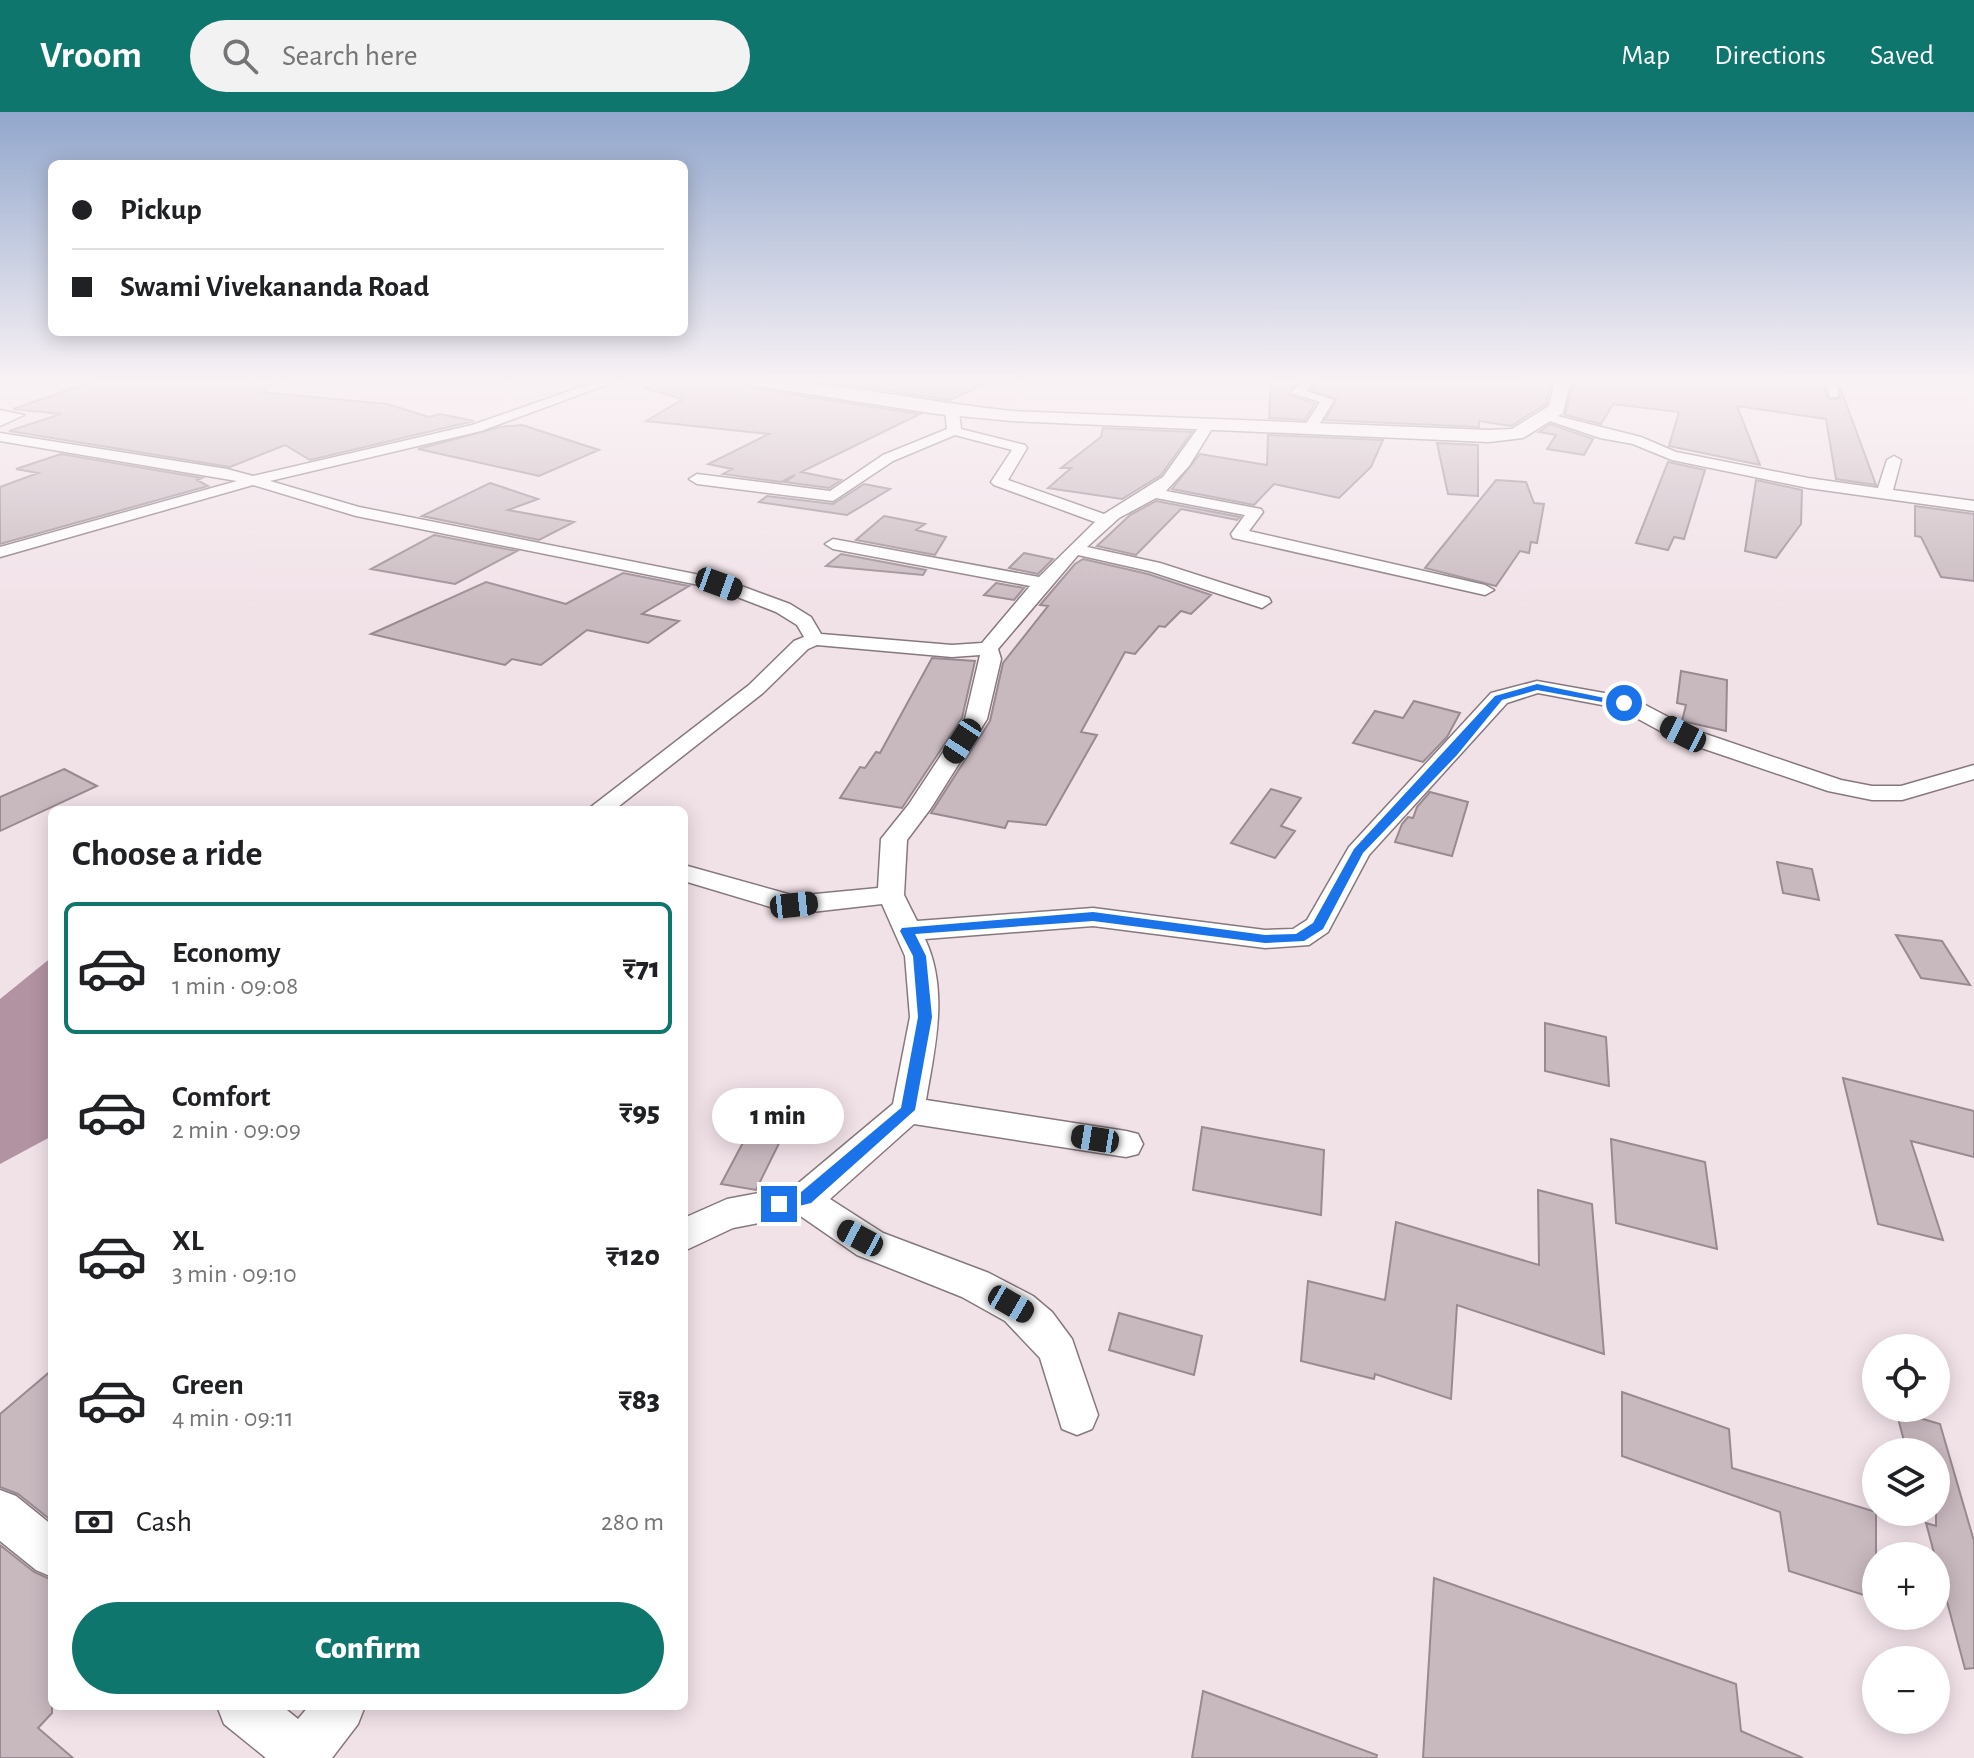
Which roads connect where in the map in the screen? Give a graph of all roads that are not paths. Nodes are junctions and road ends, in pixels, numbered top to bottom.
1 (118, 457) edge
2 (353, 457) edge
3 (891, 457) edge
4 (1015, 457) edge
5 (1190, 457) edge
6 (1676, 457) edge
7 (1894, 460) dead end
8 (697, 479) dead end
9 (256, 480) junction
10 (1154, 493) junction
11 (1884, 493) junction
12 (1974, 506) edge
13 (1106, 520) junction
14 (833, 544) dead end
15 (1074, 549) junction
16 (0, 552) edge
17 (1043, 583) junction
18 (1485, 590) dead end
19 (1262, 602) dead end
20 (815, 639) junction
21 (988, 649) junction
22 (1974, 772) edge
23 (604, 806) edge
24 (688, 874) edge
25 (891, 895) junction
26 (907, 931) junction
27 (908, 1110) junction
28 (1126, 1144) dead end
29 (805, 1199) junction
30 (688, 1233) edge
31 (1077, 1415) dead end
32 (0, 1512) edge
33 (48, 1551) edge
34 (247, 1710) edge
35 (337, 1710) edge
36 (301, 1756) edge

1 - 9 street
2 - 9 street
3 - 8 street
4 - 13 street
5 - 10 street
6 - 11 street
7 - 11 street
9 - 16 street
9 - 20 street
10 - 13 street
10 - 18 street
11 - 12 street
13 - 15 street
14 - 17 street
15 - 17 street
15 - 19 street
17 - 21 street
20 - 21 street
20 - 23 street
21 - 25 street
22 - 26 street
24 - 25 street
25 - 26 street
26 - 27 street
27 - 28 street
27 - 29 street
29 - 30 street
29 - 31 street
32 - 33 street
34 - 36 street
35 - 36 street

